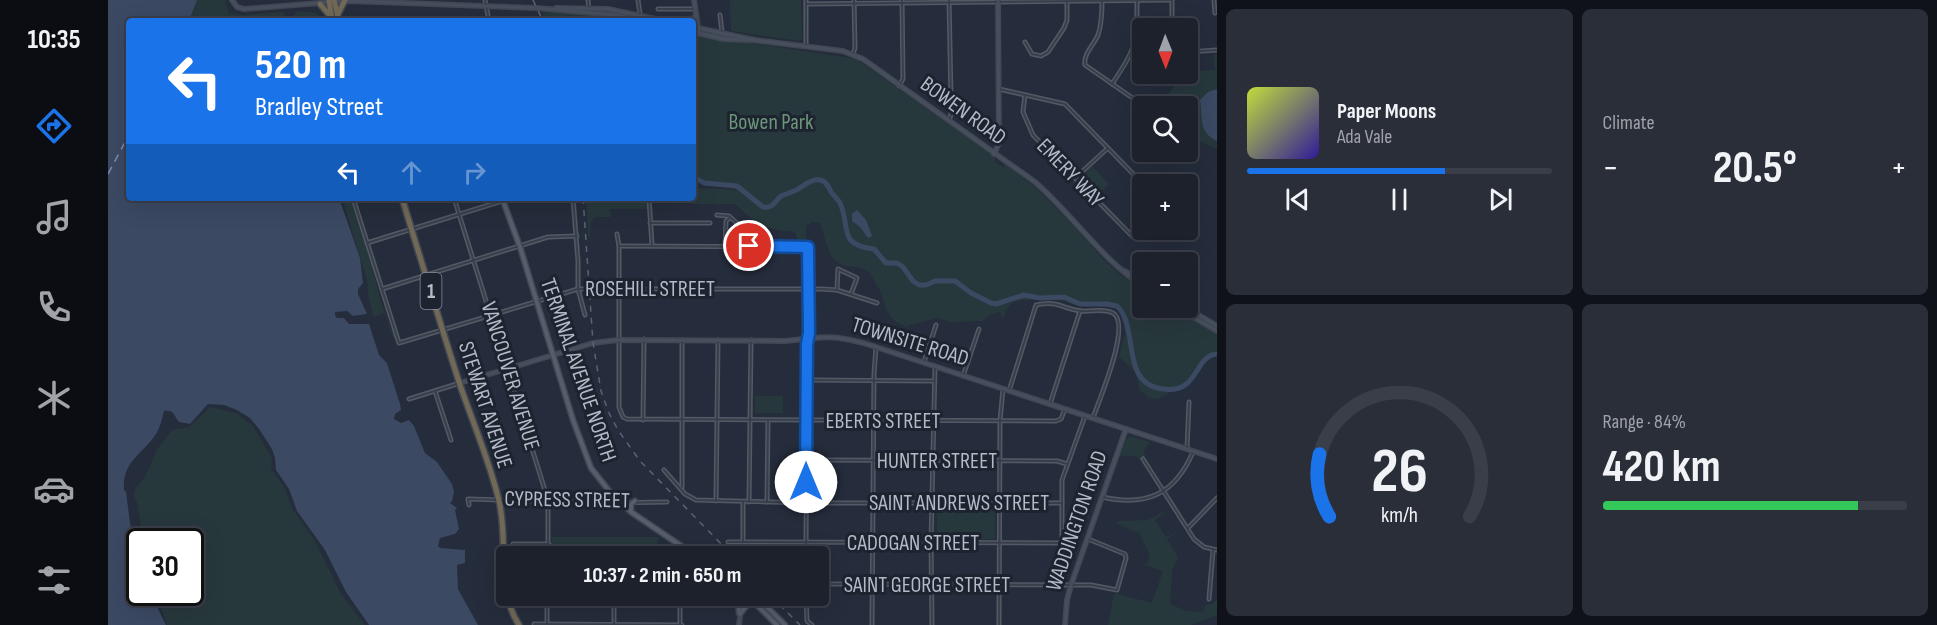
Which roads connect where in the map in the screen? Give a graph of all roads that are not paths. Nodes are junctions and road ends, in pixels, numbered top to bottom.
1 (232, 0) edge
2 (288, 0) edge
3 (485, 0) edge
4 (588, 0) edge
5 (638, 0) edge
6 (694, 0) edge
7 (806, 0) edge
8 (1067, 0) edge
9 (1172, 0) edge
10 (1214, 0) edge
11 (332, 1) edge
12 (345, 1) edge
13 (376, 1) edge
14 (390, 1) edge
15 (902, 1) edge
16 (949, 1) edge
17 (998, 1) edge
18 (1102, 1) edge
19 (1137, 1) edge
20 (854, 2) edge
21 (320, 4) junction
22 (806, 4) junction
23 (288, 7) junction
24 (486, 7) junction
25 (658, 9) dead end
26 (695, 9) junction
27 (589, 10) junction
28 (1215, 13) dead end
29 (696, 15) junction
30 (720, 15) dead end
31 (334, 18) edge
32 (335, 18) edge
33 (336, 18) edge
34 (488, 18) edge
35 (640, 18) edge
36 (694, 18) edge
37 (1172, 18) edge
38 (696, 28) edge
39 (699, 28) junction
40 (696, 33) edge
41 (699, 34) junction
42 (722, 34) junction
43 (754, 40) junction
44 (1025, 42) dead end
45 (806, 46) junction
46 (1217, 50) edge
47 (1198, 52) edge
48 (853, 54) junction
49 (1112, 84) junction
50 (899, 86) junction
51 (999, 89) junction
52 (1025, 95) junction
53 (1132, 98) edge
54 (948, 121) junction
55 (1108, 148) junction
56 (994, 154) junction
57 (1133, 174) edge
58 (1075, 178) junction
59 (354, 201) edge
60 (403, 201) edge
61 (455, 201) edge
62 (498, 201) edge
63 (504, 201) edge
64 (573, 201) edge
65 (649, 201) edge
66 (459, 215) junction
67 (717, 215) dead end
68 (731, 217) junction
69 (650, 223) junction
70 (710, 223) dead end
71 (412, 229) junction
72 (726, 231) junction
73 (746, 231) junction
74 (617, 234) dead end
75 (750, 235) junction
76 (577, 236) junction
77 (1132, 236) edge
78 (765, 241) dead end
79 (367, 243) junction
80 (651, 245) junction
81 (619, 246) junction
82 (725, 246) junction
83 (749, 246) junction
84 (520, 247) junction
85 (473, 260) junction
86 (426, 275) junction
87 (1132, 276) edge
88 (382, 289) junction
89 (578, 289) junction
90 (619, 289) junction
91 (809, 289) junction
92 (837, 290) junction
93 (851, 294) junction
94 (536, 302) junction
95 (877, 303) dead end
96 (1080, 311) junction
97 (490, 315) junction
98 (585, 315) dead end
99 (1198, 315) edge
100 (1195, 318) edge
101 (936, 325) dead end
102 (1217, 326) edge
103 (979, 329) dead end
104 (443, 330) junction
105 (1217, 331) edge
106 (644, 339) junction
107 (808, 339) junction
108 (618, 340) junction
109 (682, 340) junction
110 (718, 340) junction
111 (751, 340) junction
112 (876, 347) junction
113 (553, 356) junction
114 (923, 362) junction
115 (935, 366) junction
116 (508, 369) junction
117 (963, 376) junction
118 (807, 380) junction
119 (874, 380) junction
120 (933, 381) junction
121 (460, 384) junction
122 (1003, 389) junction
123 (435, 391) junction
124 (1009, 391) junction
125 (409, 399) dead end
126 (1189, 402) dead end
127 (1050, 404) junction
128 (1065, 409) junction
129 (1085, 416) junction
130 (1093, 418) junction
131 (643, 420) junction
132 (681, 420) junction
133 (717, 420) junction
134 (750, 420) junction
135 (768, 420) junction
136 (807, 421) junction
137 (874, 421) junction
138 (933, 421) junction
139 (1000, 421) junction
140 (1126, 429) junction
141 (451, 440) dead end
142 (1187, 449) junction
143 (1193, 452) junction
144 (1143, 459) dead end
145 (1217, 459) edge
146 (806, 460) junction
147 (873, 460) junction
148 (932, 461) junction
149 (1001, 461) junction
150 (1068, 464) junction
151 (664, 470) dead end
152 (681, 488) junction
153 (1164, 491) junction
154 (610, 492) junction
155 (1102, 497) junction
156 (1217, 498) edge
157 (499, 500) junction
158 (548, 500) junction
159 (635, 501) junction
160 (716, 501) junction
161 (605, 502) junction
162 (620, 502) junction
163 (667, 502) dead end
164 (743, 502) junction
165 (749, 502) junction
166 (767, 502) junction
167 (806, 503) junction
168 (873, 503) junction
169 (931, 503) junction
170 (1000, 503) junction
171 (1062, 503) junction
172 (469, 505) dead end
173 (631, 512) junction
174 (1188, 529) junction
175 (1088, 539) junction
176 (728, 542) dead end
177 (743, 542) junction
178 (806, 543) junction
179 (873, 543) junction
180 (931, 543) junction
181 (999, 543) junction
182 (513, 544) dead end
183 (549, 544) joint
184 (504, 546) edge
185 (682, 546) edge
186 (1215, 550) edge
187 (829, 584) edge
188 (873, 584) junction
189 (932, 585) junction
190 (999, 585) junction
191 (1071, 585) junction
192 (1209, 599) dead end
193 (511, 606) edge
194 (547, 606) edge
195 (614, 606) edge
196 (680, 606) edge
197 (739, 606) edge
198 (742, 606) edge
199 (746, 606) edge
200 (763, 606) edge
201 (765, 606) edge
202 (806, 606) edge
203 (740, 614) junction
204 (534, 624) edge
205 (519, 625) edge
206 (547, 625) edge
207 (614, 625) edge
208 (680, 625) edge
209 (739, 625) edge
210 (777, 625) edge
211 (785, 625) edge
212 (810, 625) edge
213 (872, 625) edge
214 (932, 625) edge
215 (999, 625) edge
216 (1065, 625) edge

1 - 23 main road
2 - 23 street
3 - 24 street
4 - 27 street
5 - 35 street
6 - 26 main road
7 - 22 street
8 - 17 street
8 - 18 street
8 - 44 street
9 - 19 street
9 - 37 street
10 - 28 street
11 - 12 main road
11 - 21 main road
11 - 32 highway
12 - 13 main road
12 - 33 highway
13 - 14 main road
14 - 24 main road
15 - 16 street
15 - 20 street
15 - 50 street
16 - 17 street
16 - 54 street
17 - 51 main road
18 - 19 street
18 - 49 street
19 - 49 street
20 - 22 street
20 - 48 street
21 - 23 main road
21 - 31 highway
22 - 45 street
24 - 27 main road
24 - 34 street
25 - 26 street
26 - 29 main road
27 - 35 main road
29 - 36 main road
29 - 39 main road
30 - 42 street
38 - 39 main road, BOWEN ROAD
39 - 41 main road
39 - 42 main road, BOWEN ROAD
40 - 41 main road, BOWEN ROAD
41 - 43 main road, BOWEN ROAD
42 - 43 main road, BOWEN ROAD
43 - 45 main road, BOWEN ROAD
45 - 48 main road, BOWEN ROAD
46 - 47 street
48 - 50 main road, BOWEN ROAD
49 - 53 street
50 - 54 main road, BOWEN ROAD
51 - 52 street
51 - 56 main road
52 - 55 street
52 - 58 street, EMERY WAY
54 - 56 main road, BOWEN ROAD
55 - 57 street
55 - 58 street
56 - 87 main road, BOWEN ROAD
58 - 77 street, EMERY WAY
59 - 79 street
60 - 71 highway, STEWART AVENUE / 1
61 - 66 street, VANCOUVER AVENUE
62 - 66 street
63 - 84 main road, TERMINAL AVENUE NORTH
64 - 76 street
65 - 69 street
66 - 71 street
66 - 85 street, VANCOUVER AVENUE
67 - 68 street
68 - 72 street
68 - 73 street
69 - 70 street
69 - 80 street
71 - 79 street
71 - 86 highway, STEWART AVENUE / 1
72 - 73 street
72 - 82 street
73 - 75 street
74 - 81 street
75 - 78 street
75 - 83 street
76 - 84 street
76 - 89 street
79 - 88 street
80 - 81 street
80 - 82 street
81 - 90 street
82 - 83 street
83 - 91 street
84 - 85 street
84 - 94 main road, TERMINAL AVENUE NORTH
85 - 86 street
85 - 97 street, VANCOUVER AVENUE
86 - 88 street
86 - 104 highway, STEWART AVENUE / 1
88 - 104 street, ROSEHILL STREET
89 - 90 street, ROSEHILL STREET
89 - 94 street, ROSEHILL STREET
89 - 98 street
90 - 91 street, ROSEHILL STREET
90 - 108 street
91 - 92 street, ROSEHILL STREET
91 - 107 street
92 - 93 street, ROSEHILL STREET
92 - 93 street
93 - 95 street, ROSEHILL STREET
94 - 97 street, ROSEHILL STREET
94 - 113 main road, TERMINAL AVENUE NORTH
96 - 124 street
96 - 127 street
96 - 130 street
97 - 104 street, ROSEHILL STREET
97 - 116 street, VANCOUVER AVENUE
99 - 102 main road
100 - 105 main road
101 - 114 street
103 - 117 street
104 - 121 highway, STEWART AVENUE / 1
106 - 108 main road, TOWNSITE ROAD
106 - 109 main road, TOWNSITE ROAD
106 - 131 street
107 - 111 main road, TOWNSITE ROAD
107 - 112 main road, TOWNSITE ROAD
107 - 118 street
108 - 113 main road, TOWNSITE ROAD
108 - 131 street, EBERTS STREET
109 - 110 main road, TOWNSITE ROAD
109 - 132 street
110 - 111 main road, TOWNSITE ROAD
110 - 133 street
111 - 134 street
112 - 114 main road, TOWNSITE ROAD
112 - 119 street
113 - 116 main road, TOWNSITE ROAD
113 - 154 main road, TERMINAL AVENUE NORTH
114 - 115 main road, TOWNSITE ROAD
115 - 117 main road, TOWNSITE ROAD
115 - 120 street
116 - 121 main road, TOWNSITE ROAD
116 - 158 street, VANCOUVER AVENUE
117 - 122 main road, TOWNSITE ROAD
118 - 119 street
118 - 136 street
119 - 120 street
119 - 137 street
120 - 138 street
121 - 123 street, TOWNSITE ROAD
121 - 157 highway, STEWART AVENUE / 1
122 - 124 main road, TOWNSITE ROAD
122 - 139 street
123 - 125 street, TOWNSITE ROAD
123 - 141 street
124 - 127 main road, TOWNSITE ROAD
126 - 142 street
127 - 128 main road, TOWNSITE ROAD
128 - 129 main road, TOWNSITE ROAD
128 - 139 street, EBERTS STREET
129 - 130 main road, TOWNSITE ROAD
129 - 150 street
130 - 140 main road, TOWNSITE ROAD
131 - 132 street, EBERTS STREET
132 - 133 street, EBERTS STREET
132 - 152 street
133 - 134 street, EBERTS STREET
133 - 160 street
134 - 135 street, EBERTS STREET
134 - 165 street
135 - 136 street, EBERTS STREET
135 - 166 street
136 - 137 street, EBERTS STREET
136 - 146 street
137 - 138 street, EBERTS STREET
137 - 147 street
138 - 139 street, EBERTS STREET
138 - 148 street
139 - 149 street
140 - 142 main road, TOWNSITE ROAD
140 - 155 main road, WADDINGTON ROAD
142 - 143 main road, TOWNSITE ROAD
143 - 145 main road, TOWNSITE ROAD
143 - 153 street
144 - 153 street
146 - 147 street, HUNTER STREET
146 - 167 street
147 - 148 street, HUNTER STREET
147 - 168 street
148 - 149 street, HUNTER STREET
148 - 169 street
149 - 150 street, HUNTER STREET
149 - 170 street
150 - 171 street
151 - 152 street
152 - 160 street, SAINT ANDREWS STREET
153 - 155 street
153 - 174 street
154 - 161 main road
154 - 162 main road, TERMINAL AVENUE NORTH
155 - 175 main road, WADDINGTON ROAD
156 - 174 street
157 - 158 street, CYPRESS STREET
157 - 172 street, CYPRESS STREET
157 - 184 highway, STEWART AVENUE / 1
158 - 161 street, CYPRESS STREET
158 - 183 street, VANCOUVER AVENUE
159 - 162 street, CYPRESS STREET
159 - 163 street, CYPRESS STREET
159 - 173 main road
160 - 164 street, SAINT ANDREWS STREET
161 - 162 street, CYPRESS STREET
162 - 173 main road, TERMINAL AVENUE NORTH
164 - 165 street, SAINT ANDREWS STREET
164 - 177 street
165 - 166 street, SAINT ANDREWS STREET
166 - 167 street, SAINT ANDREWS STREET
167 - 168 street, SAINT ANDREWS STREET
167 - 178 street
168 - 169 street, SAINT ANDREWS STREET
168 - 179 street
169 - 170 street, SAINT ANDREWS STREET
169 - 180 street
170 - 171 street, SAINT ANDREWS STREET
170 - 181 street
171 - 181 street, CADOGAN STREET
173 - 185 main road, TERMINAL AVENUE NORTH
174 - 186 street
175 - 191 main road, WADDINGTON ROAD
175 - 191 street, SAINT GEORGE STREET
176 - 177 street, CADOGAN STREET
177 - 178 street, CADOGAN STREET
178 - 179 street, CADOGAN STREET
179 - 180 street, CADOGAN STREET
179 - 188 street
180 - 181 street, CADOGAN STREET
180 - 189 street
181 - 190 street
182 - 183 street
186 - 192 street
187 - 188 street, SAINT GEORGE STREET
188 - 189 street, SAINT GEORGE STREET
188 - 213 street
189 - 190 street, SAINT GEORGE STREET
189 - 214 street
190 - 191 street, SAINT GEORGE STREET
190 - 215 street
191 - 216 main road, WADDINGTON ROAD
193 - 205 highway, STEWART AVENUE / 1
194 - 206 street
195 - 207 street
196 - 208 street
197 - 203 main road
198 - 203 main road
199 - 203 main road
200 - 210 main road
201 - 211 main road
202 - 212 street
203 - 209 main road
204 - 206 street
206 - 207 street
207 - 208 street

